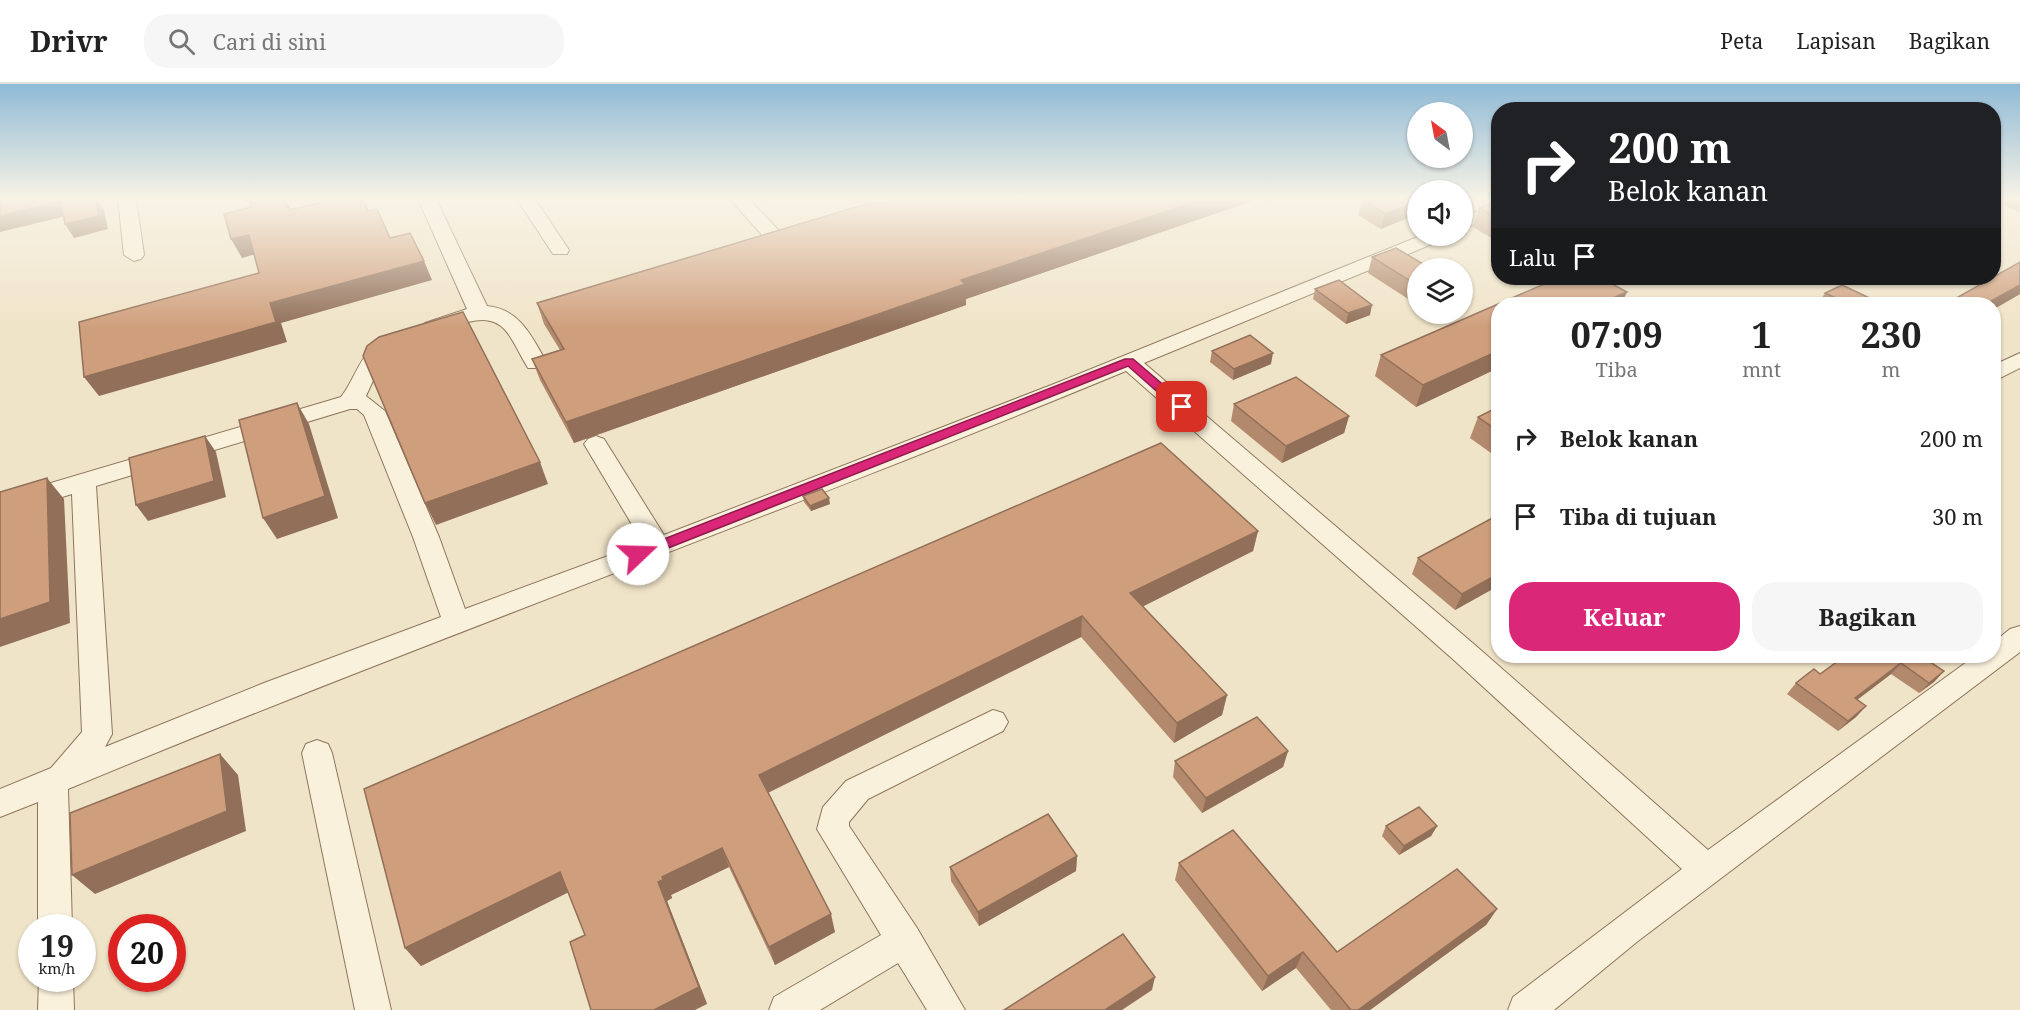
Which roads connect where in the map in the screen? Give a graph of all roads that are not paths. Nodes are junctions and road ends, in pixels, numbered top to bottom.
1 (132, 242) edge
2 (447, 242) edge
3 (555, 242) edge
4 (769, 242) edge
5 (756, 246) edge
6 (1411, 246) edge
7 (560, 250) dead end
8 (134, 255) dead end
9 (479, 312) junction
10 (2020, 359) edge
11 (1129, 362) junction
12 (536, 363) edge
13 (2001, 370) edge
14 (349, 402) junction
15 (596, 444) dead end
16 (84, 482) junction
17 (0, 507) edge
18 (658, 547) junction
19 (456, 622) junction
20 (2020, 637) edge
21 (2001, 651) edge
22 (1985, 663) edge
23 (993, 722) dead end
24 (317, 753) dead end
25 (53, 783) junction
26 (0, 803) edge
27 (1707, 870) junction
28 (55, 914) edge
29 (904, 940) junction
30 (56, 992) edge
31 (56, 1010) edge
32 (373, 1010) edge
33 (787, 1010) edge
34 (946, 1010) edge
35 (1526, 1010) edge

1 - 8 lane
2 - 9 lane
3 - 7 lane
4 - 5 lane
6 - 11 lane
9 - 12 lane
9 - 14 lane
10 - 13 lane
11 - 18 lane
11 - 27 lane
14 - 16 lane
14 - 19 lane
15 - 18 lane
16 - 17 lane
16 - 25 lane
18 - 19 lane
19 - 25 lane
20 - 21 lane
22 - 27 lane
23 - 29 lane
24 - 32 lane
25 - 26 lane
25 - 28 lane
27 - 35 lane
29 - 33 lane
29 - 34 lane
30 - 31 lane

